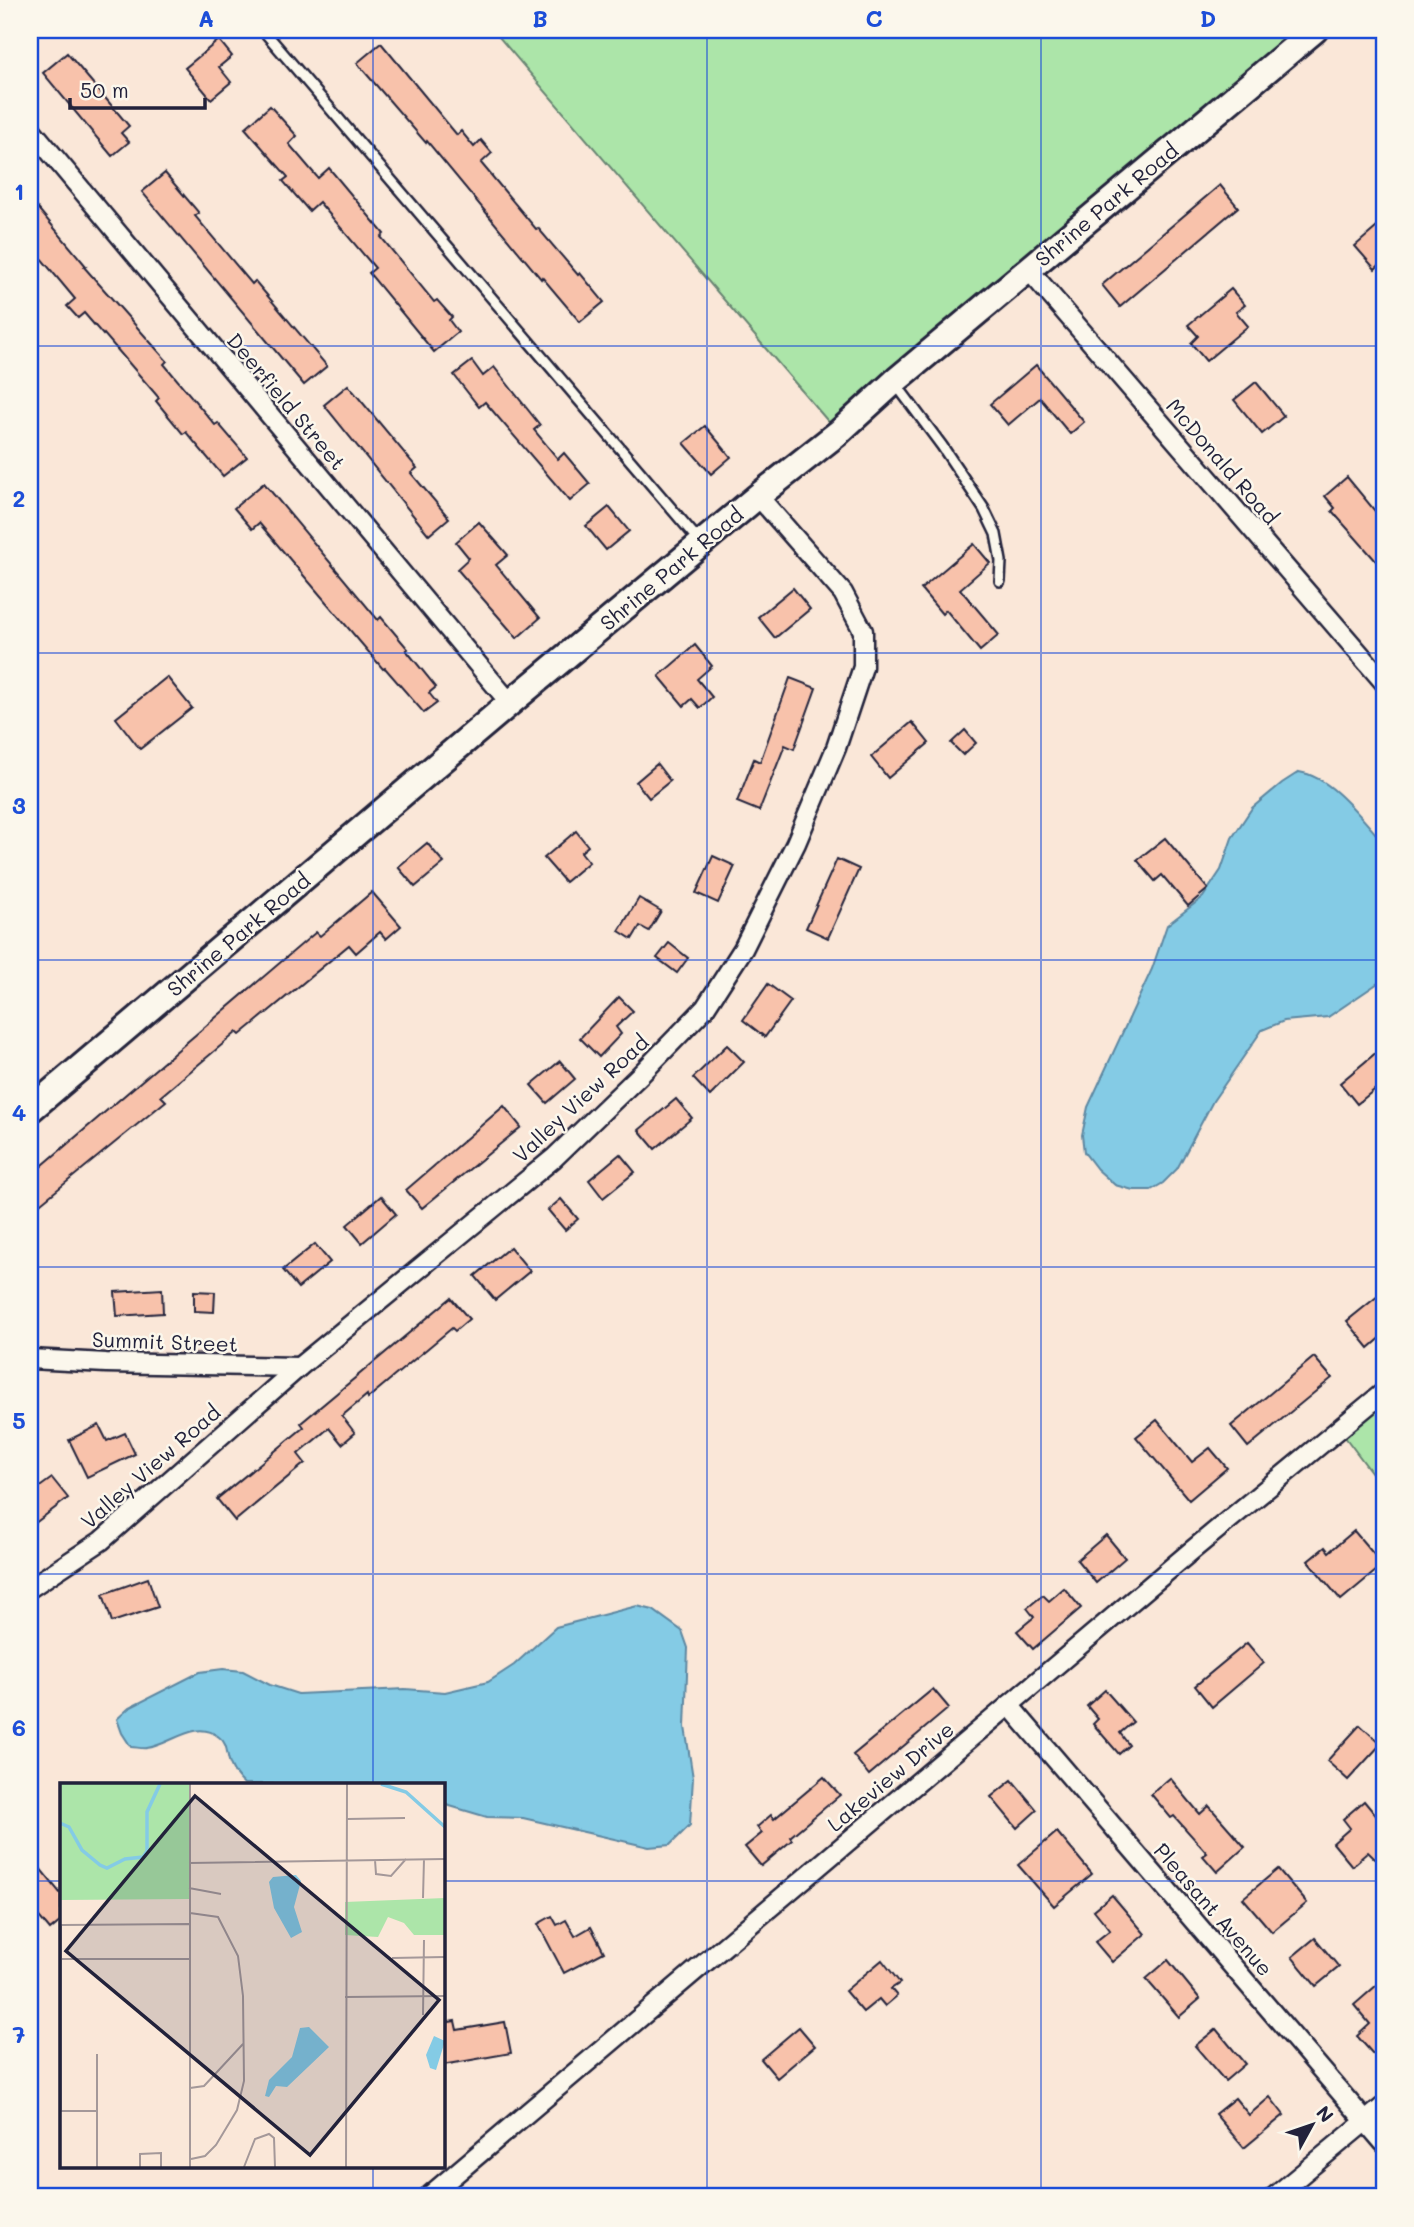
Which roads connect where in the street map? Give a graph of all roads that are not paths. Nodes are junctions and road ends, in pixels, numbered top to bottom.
1 (263, 30) edge
2 (1315, 30) edge
3 (30, 128) edge
4 (1028, 269) junction
5 (894, 382) junction
6 (758, 496) junction
7 (701, 543) junction
8 (1000, 580) dead end
9 (1384, 682) edge
10 (510, 703) junction
11 (30, 1110) edge
12 (30, 1359) edge
13 (299, 1367) junction
14 (1384, 1392) edge
15 (30, 1588) edge
16 (1009, 1705) junction
17 (1384, 2106) edge
18 (1366, 2122) junction
19 (1384, 2143) edge
20 (428, 2197) edge
21 (1274, 2197) edge

1 - 7 lane
2 - 4 street, Shrine Park Road
3 - 10 street, Deerfield Street
4 - 5 street, Shrine Park Road
4 - 9 street, McDonald Road
5 - 6 street, Shrine Park Road
5 - 8 lane
6 - 7 street, Shrine Park Road
6 - 13 street, Valley View Road
7 - 10 street, Shrine Park Road
10 - 11 street, Shrine Park Road
12 - 13 street, Summit Street
13 - 15 street, Valley View Road
14 - 16 street, Lakeview Drive
16 - 18 street, Pleasant Avenue
16 - 20 street, Lakeview Drive
17 - 18 street
18 - 19 street, Pleasant Avenue
18 - 21 street

